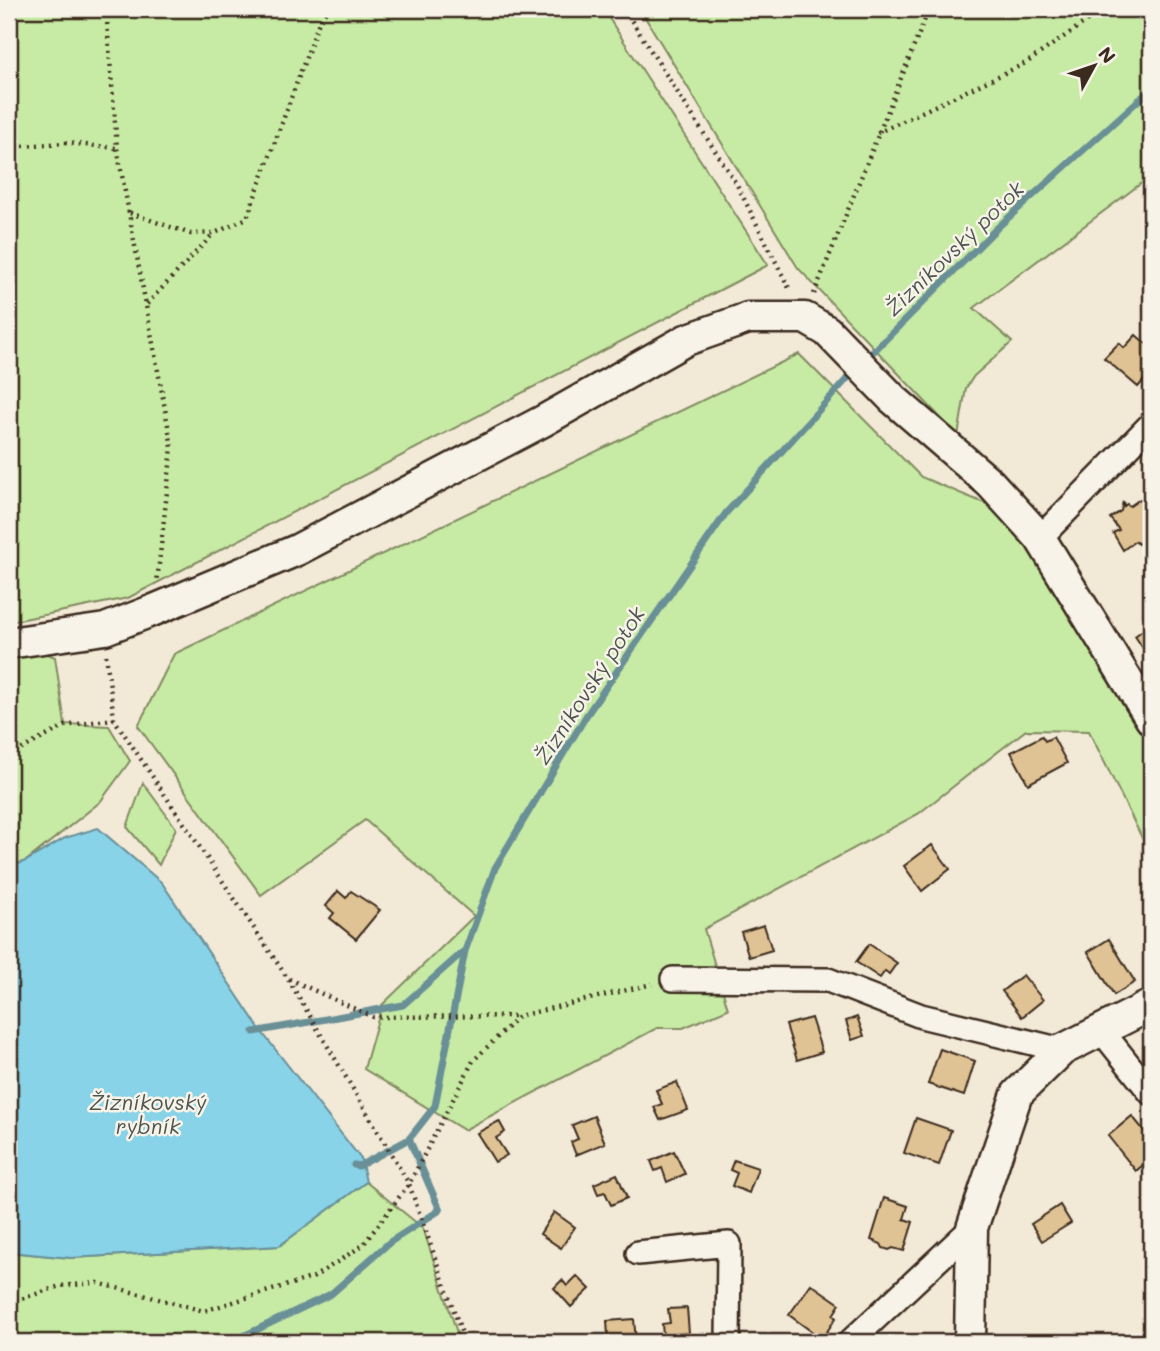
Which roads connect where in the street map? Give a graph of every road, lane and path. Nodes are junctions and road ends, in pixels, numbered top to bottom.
1 (106, 9) edge
2 (327, 9) edge
3 (624, 9) edge
4 (929, 9) edge
5 (1104, 9) edge
6 (877, 133) junction
7 (9, 147) edge
8 (117, 148) junction
9 (129, 213) junction
10 (215, 233) junction
11 (147, 304) junction
12 (805, 318) junction
13 (1150, 430) edge
14 (1040, 538) junction
15 (154, 610) junction
16 (105, 629) junction
17 (9, 643) edge
18 (114, 719) junction
19 (1151, 719) edge
20 (9, 756) edge
21 (288, 979) junction
22 (673, 979) joint
23 (1151, 1004) edge
24 (519, 1016) junction
25 (1101, 1030) junction
26 (1062, 1050) junction
27 (1151, 1093) edge
28 (409, 1184) junction
29 (972, 1228) junction
30 (638, 1253) dead end
31 (9, 1303) edge
32 (466, 1342) edge
33 (728, 1342) edge
34 (850, 1342) edge
35 (970, 1342) edge

1 - 8 path
2 - 10 path
3 - 12 path
4 - 6 path
5 - 6 path
6 - 12 path
7 - 8 path
8 - 9 path
9 - 10 path
9 - 11 path
10 - 11 path
11 - 15 path
12 - 14 street
12 - 15 street
13 - 14 street
14 - 19 street
15 - 16 street
16 - 17 street
16 - 18 path
18 - 20 path
18 - 21 path
21 - 24 path
21 - 28 path
22 - 24 path
22 - 26 street
23 - 25 street
24 - 28 path
25 - 26 street
25 - 27 street
26 - 29 street
28 - 31 path
28 - 32 path
29 - 34 street
29 - 35 street
30 - 33 street

